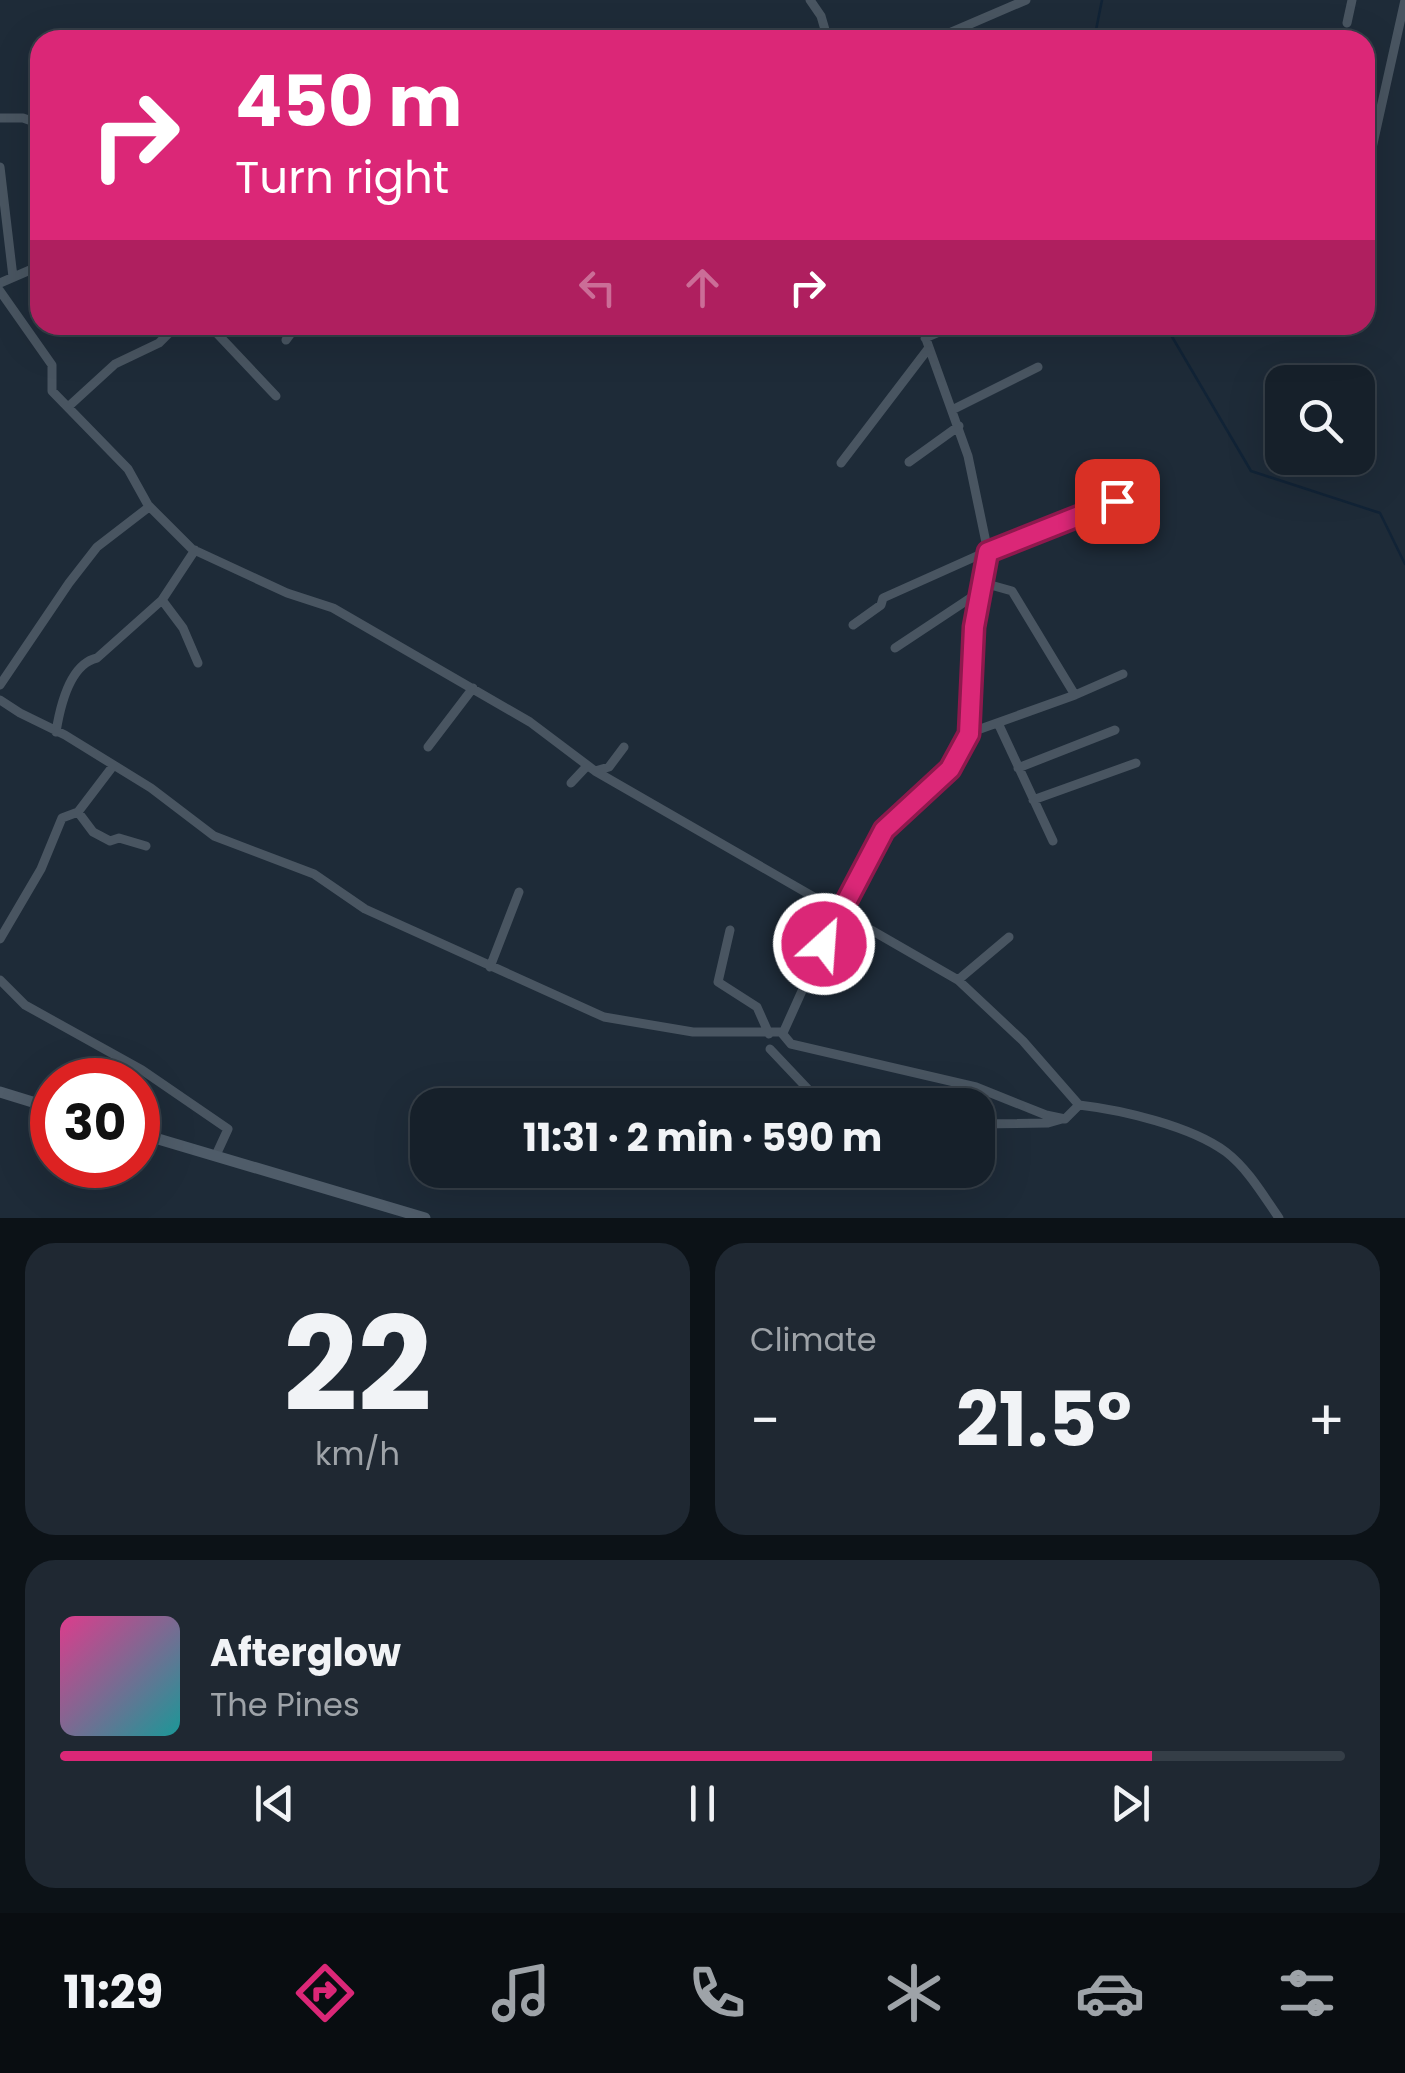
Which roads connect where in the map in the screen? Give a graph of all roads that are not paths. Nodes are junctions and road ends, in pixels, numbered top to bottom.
1 (810, 0) edge
2 (1026, 0) edge
3 (1352, 0) edge
4 (1405, 0) edge
5 (1347, 24) dead end
6 (825, 30) edge
7 (956, 30) edge
8 (0, 118) edge
9 (30, 120) edge
10 (1375, 135) edge
11 (0, 167) edge
12 (30, 270) edge
13 (13, 277) junction
14 (0, 283) edge
15 (0, 291) edge
16 (15, 314) junction
17 (0, 319) edge
18 (30, 335) edge
19 (30, 335) edge
20 (167, 335) edge
21 (218, 335) edge
22 (290, 335) edge
23 (925, 335) edge
24 (940, 335) edge
25 (286, 340) dead end
26 (927, 344) junction
27 (1038, 367) dead end
28 (276, 396) dead end
29 (68, 407) junction
30 (952, 410) junction
31 (959, 426) junction
32 (909, 462) dead end
33 (840, 463) dead end
34 (1117, 501) dead end
35 (149, 506) junction
36 (194, 550) junction
37 (988, 551) junction
38 (979, 587) junction
39 (162, 600) junction
40 (853, 625) dead end
41 (895, 648) dead end
42 (198, 663) dead end
43 (1123, 674) dead end
44 (0, 685) edge
45 (474, 688) junction
46 (1075, 695) junction
47 (0, 700) edge
48 (998, 723) junction
49 (1115, 730) dead end
50 (56, 732) junction
51 (969, 734) junction
52 (428, 747) dead end
53 (624, 748) dead end
54 (1136, 763) dead end
55 (113, 766) junction
56 (1018, 768) junction
57 (591, 769) junction
58 (571, 783) dead end
59 (1033, 800) junction
60 (78, 812) junction
61 (1053, 841) dead end
62 (146, 846) dead end
63 (519, 892) dead end
64 (838, 911) junction
65 (730, 930) dead end
66 (1008, 937) dead end
67 (0, 939) edge
68 (490, 968) junction
69 (0, 980) edge
70 (958, 980) junction
71 (783, 1033) junction
72 (769, 1034) junction
73 (770, 1049) dead end
74 (807, 1088) edge
75 (0, 1092) edge
76 (30, 1101) edge
77 (1080, 1105) junction
78 (1065, 1119) junction
79 (995, 1124) edge
80 (160, 1139) edge
81 (216, 1155) junction
82 (425, 1218) edge
83 (1279, 1218) edge

1 - 6 street
2 - 7 street
3 - 5 street
4 - 10 street
8 - 9 street
11 - 13 street
12 - 13 street
13 - 14 street
15 - 16 street
16 - 17 street
16 - 19 street
18 - 29 street
20 - 29 street
21 - 28 street
22 - 25 street
23 - 26 street
24 - 26 street
26 - 30 street
26 - 33 street
27 - 30 street
29 - 35 street
30 - 31 street
31 - 32 street
31 - 37 street
34 - 37 street
35 - 36 street
35 - 44 street
36 - 39 street
36 - 45 street
37 - 38 street
37 - 40 street
38 - 41 street
38 - 46 street
38 - 51 street
39 - 42 street
39 - 50 street
43 - 46 street
45 - 52 street
45 - 57 street
46 - 48 street
47 - 50 street
48 - 51 street
48 - 56 street
49 - 56 street
50 - 55 street
51 - 64 street
53 - 57 street
54 - 59 street
55 - 60 street
55 - 68 street
56 - 59 street
57 - 58 street
57 - 64 street
59 - 61 street
60 - 62 street
60 - 67 street
63 - 68 street
64 - 70 street
64 - 71 street
65 - 72 street
66 - 70 street
68 - 72 street
69 - 81 street
70 - 77 street
71 - 72 street
71 - 78 street
73 - 74 street
75 - 76 main road
77 - 78 street
77 - 83 street
78 - 79 street
80 - 81 main road
81 - 82 main road

